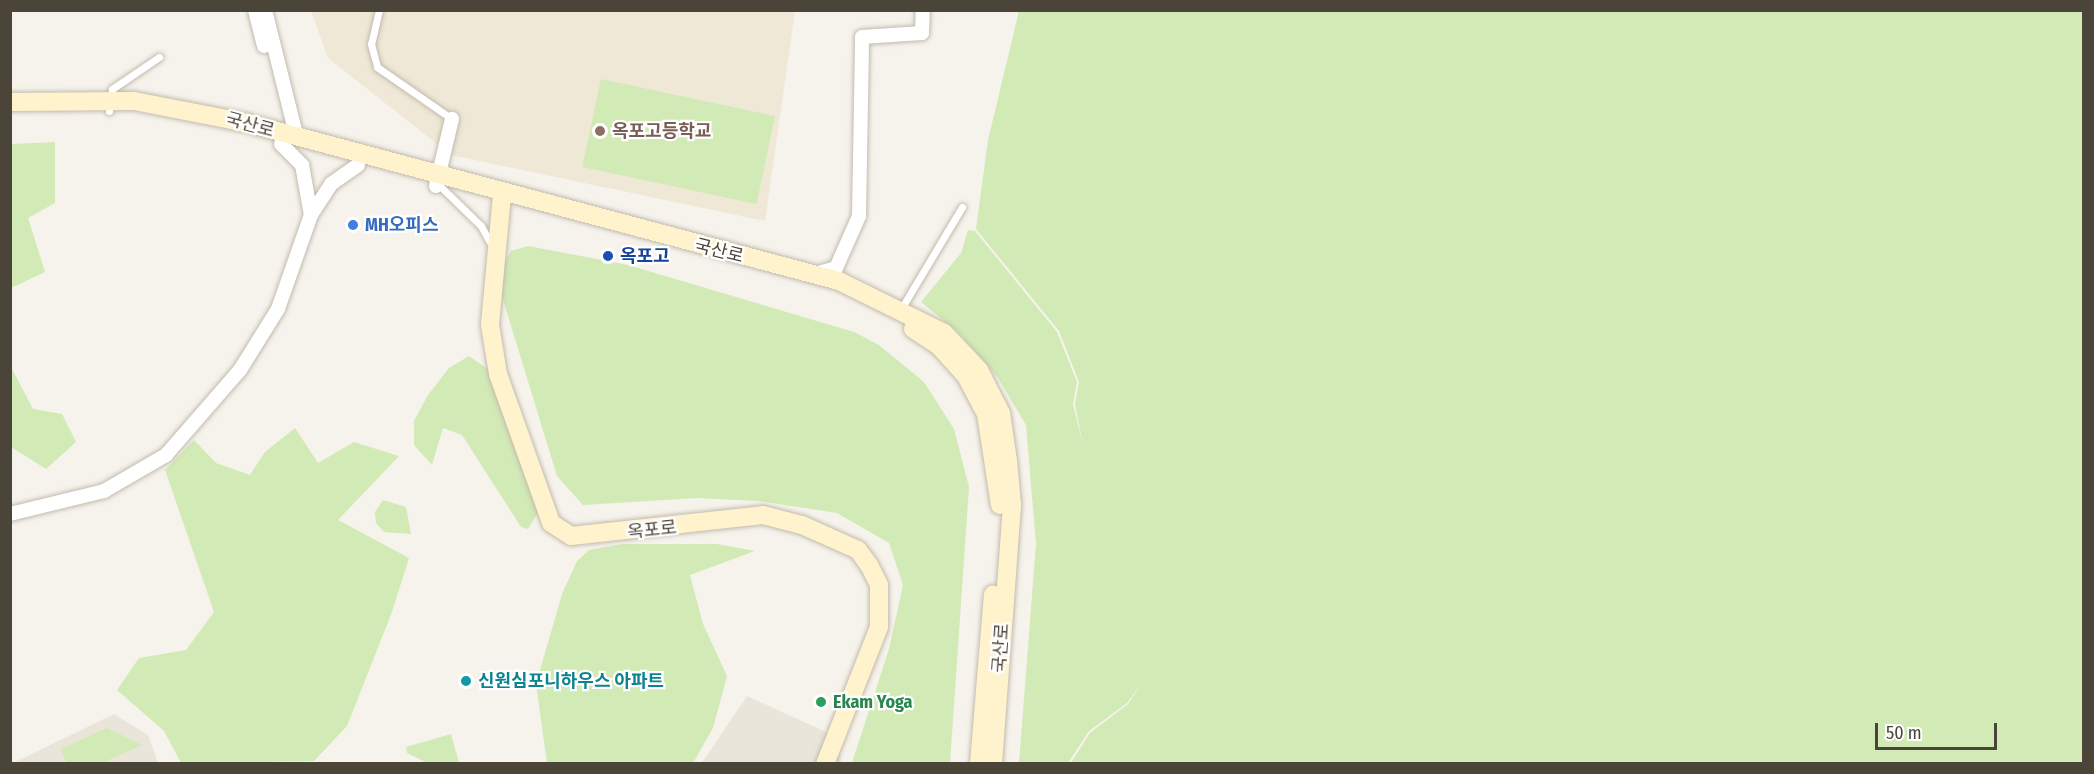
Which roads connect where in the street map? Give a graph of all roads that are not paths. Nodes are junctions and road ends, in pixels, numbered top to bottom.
1 (255, 10) edge
2 (265, 10) edge
3 (379, 10) edge
4 (923, 10) edge
5 (159, 57) dead end
6 (10, 102) edge
7 (109, 105) junction
8 (10, 111) edge
9 (452, 119) joint
10 (288, 139) junction
11 (358, 165) junction
12 (438, 184) junction
13 (501, 199) junction
14 (962, 207) dead end
15 (311, 215) junction
16 (495, 253) junction
17 (836, 268) junction
18 (810, 274) junction
19 (849, 285) junction
20 (901, 309) junction
21 (10, 514) edge
22 (825, 764) edge
23 (979, 764) edge
24 (993, 764) edge

1 - 10 street
2 - 10 street
3 - 9 lane
4 - 17 street
5 - 7 lane
6 - 7 street, 국산로
7 - 8 street, 국산로
7 - 10 street, 국산로
9 - 12 street
10 - 11 street, 국산로
10 - 12 street, 국산로
10 - 15 street
11 - 12 street, 국산로
11 - 15 street
12 - 13 street, 국산로
12 - 16 lane
13 - 16 street, 옥포로
13 - 18 street, 국산로
13 - 23 street, 국산로
14 - 20 lane
15 - 21 street
16 - 22 street, 옥포로
17 - 18 street
17 - 19 street
18 - 19 street, 국산로
19 - 20 street, 국산로
20 - 24 street, 국산로

